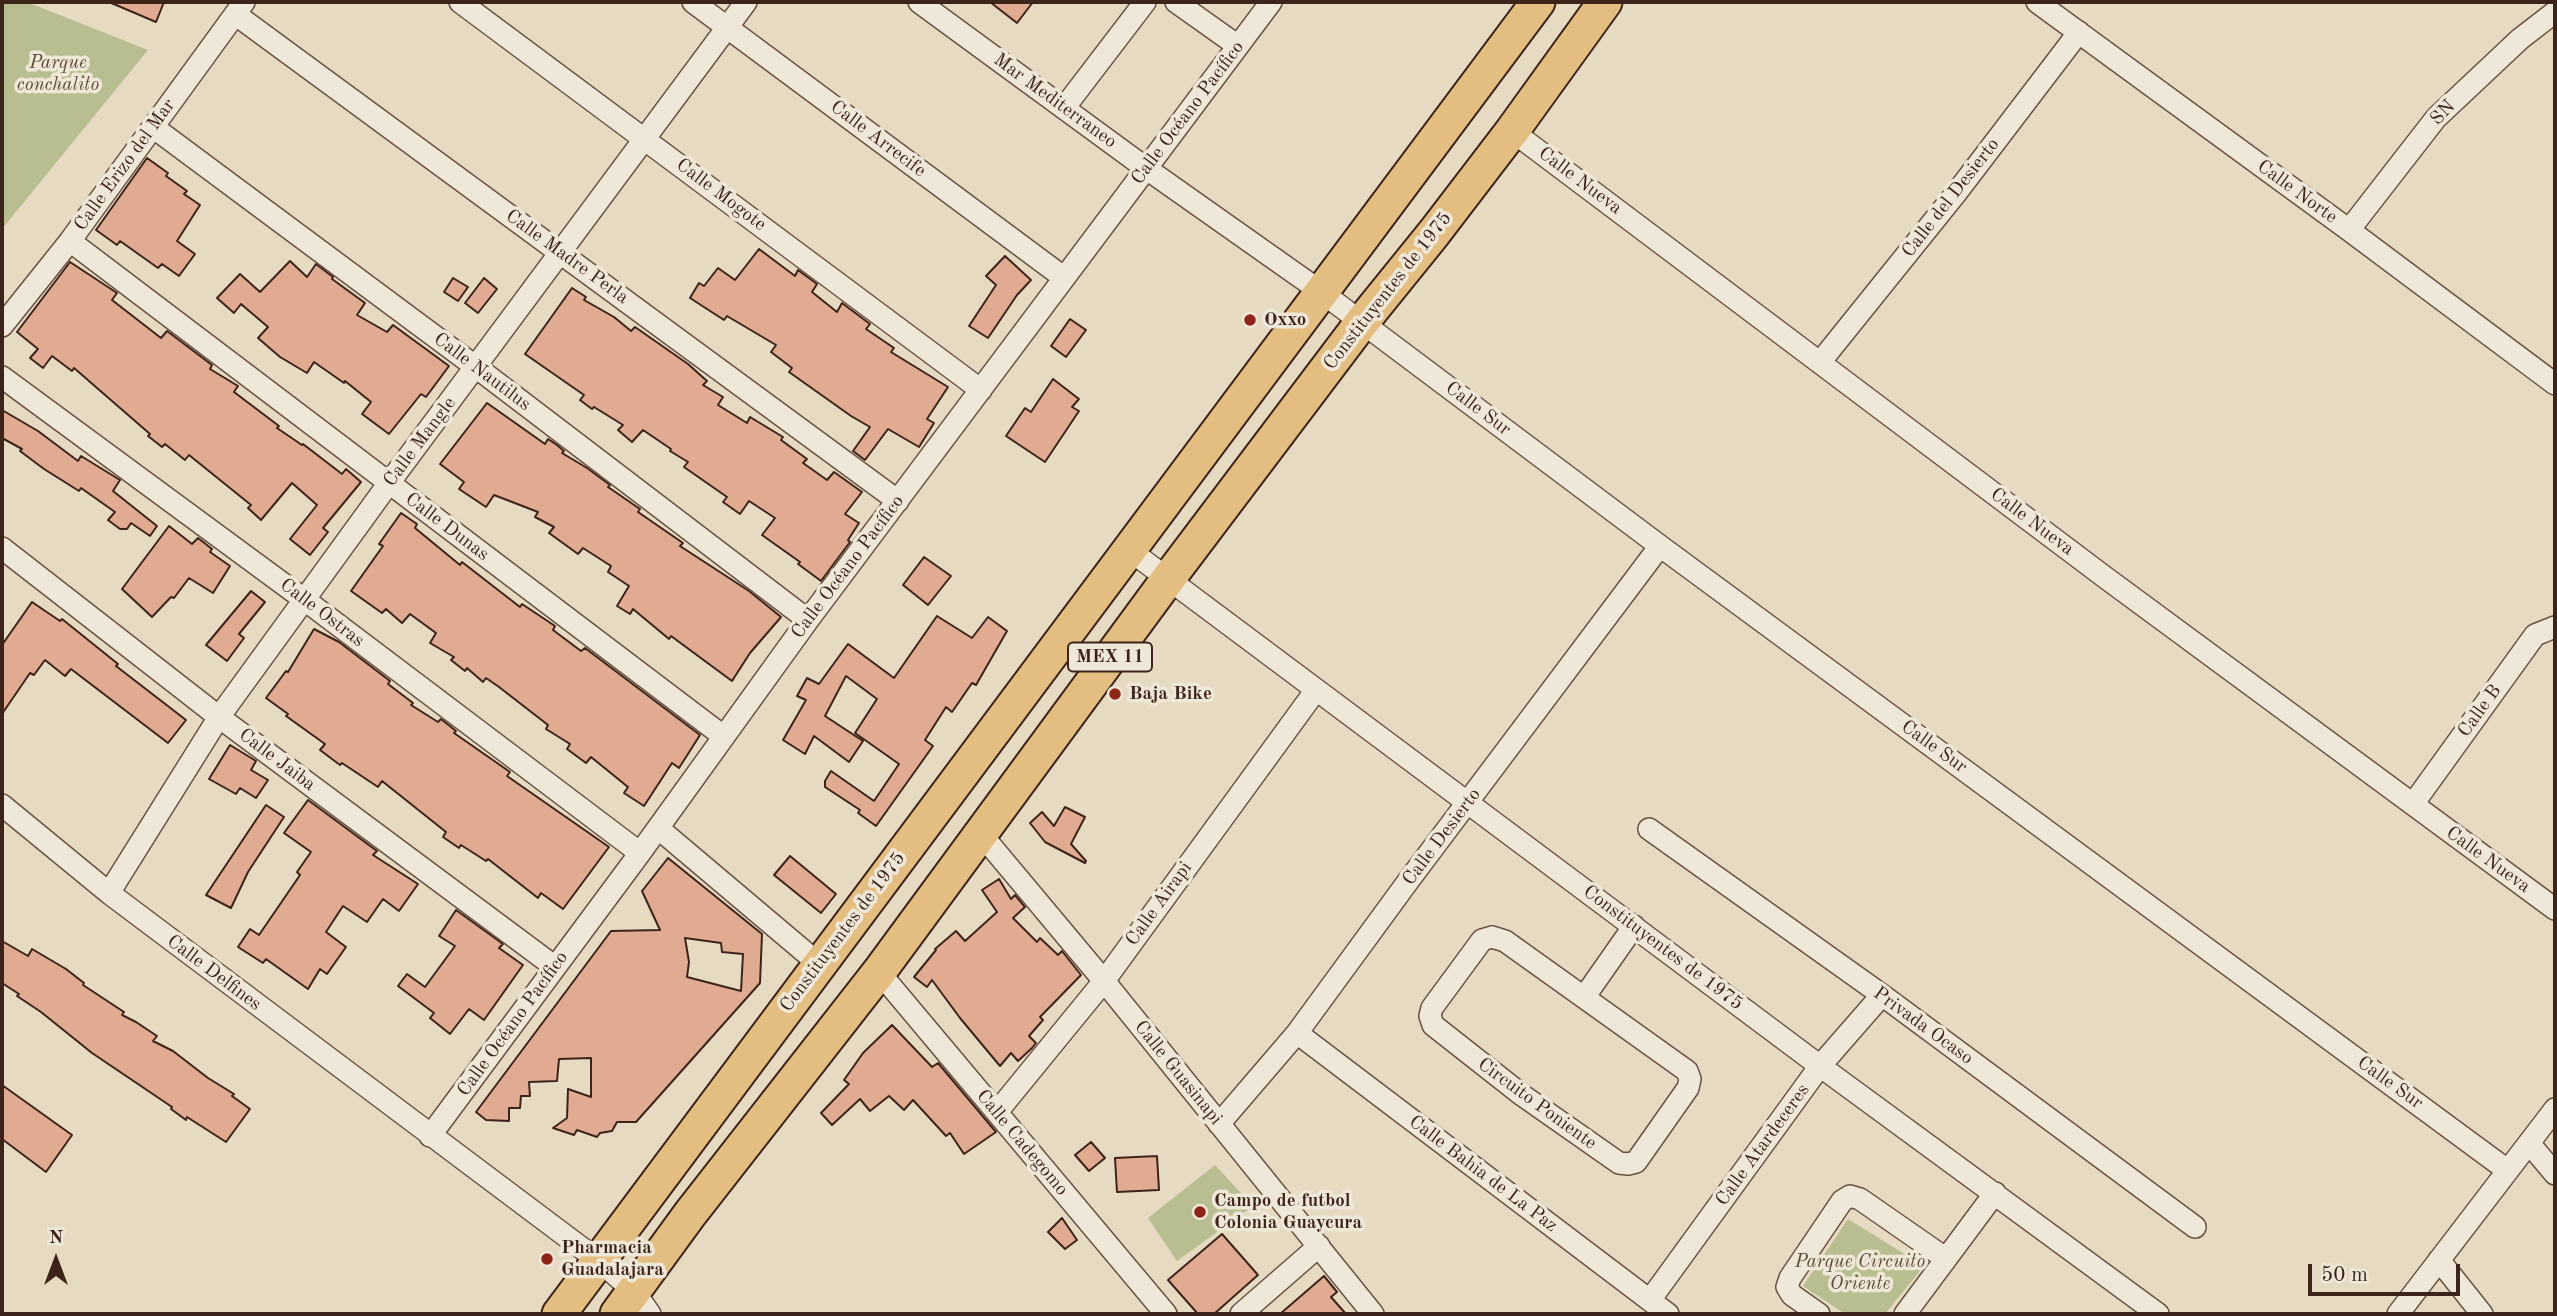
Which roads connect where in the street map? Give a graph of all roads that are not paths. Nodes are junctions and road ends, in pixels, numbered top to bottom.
1 (460, 2) edge
2 (693, 2) edge
3 (746, 2) edge
4 (919, 2) edge
5 (1145, 2) edge
6 (1176, 2) edge
7 (1271, 2) edge
8 (1538, 2) edge
9 (1605, 2) edge
10 (2037, 2) edge
11 (240, 8) edge
12 (2555, 12) edge
13 (728, 27) junction
14 (2079, 32) junction
15 (1238, 46) junction
16 (1064, 108) junction
17 (153, 127) junction
18 (1513, 131) junction
19 (645, 138) junction
20 (1147, 169) junction
21 (2349, 230) junction
22 (70, 241) junction
23 (561, 253) junction
24 (1063, 277) junction
25 (1320, 291) junction
26 (1362, 322) junction
27 (2, 326) edge
28 (1821, 361) junction
29 (476, 367) junction
30 (2, 377) edge
31 (2555, 384) edge
32 (981, 390) junction
33 (389, 483) junction
34 (898, 501) junction
35 (1660, 546) junction
36 (2, 548) edge
37 (1128, 550) junction
38 (1168, 579) junction
39 (305, 600) junction
40 (808, 620) junction
41 (2554, 627) edge
42 (1316, 690) junction
43 (219, 717) junction
44 (723, 736) junction
45 (1467, 803) junction
46 (2413, 804) junction
47 (2, 805) edge
48 (658, 828) junction
49 (1648, 829) dead end
50 (981, 834) junction
51 (640, 853) junction
52 (109, 893) junction
53 (2555, 909) edge
54 (1634, 926) junction
55 (819, 964) junction
56 (555, 967) junction
57 (879, 972) junction
58 (1104, 981) junction
59 (1882, 995) junction
60 (1585, 996) junction
61 (1297, 1033) junction
62 (1820, 1066) junction
63 (2555, 1109) edge
64 (997, 1112) junction
65 (1219, 1124) junction
66 (430, 1136) junction
67 (2529, 1143) junction
68 (2507, 1170) junction
69 (2555, 1174) edge
70 (1995, 1193) junction
71 (2195, 1227) dead end
72 (1319, 1247) junction
73 (1945, 1258) junction
74 (2440, 1260) junction
75 (598, 1261) junction
76 (1650, 1300) junction
77 (634, 1306) edge
78 (559, 1314) edge
79 (1166, 1314) edge
80 (1241, 1314) edge
81 (1373, 1314) edge
82 (1668, 1314) edge
83 (1819, 1314) edge
84 (1905, 1314) edge
85 (2158, 1314) edge
86 (2398, 1314) edge
87 (2482, 1314) edge

1 - 19 street, Calle Mogote
2 - 13 street, Calle Arrecife
3 - 13 street, Calle Mangle
4 - 16 street, Mar Mediterraneo
5 - 16 street
6 - 15 street
7 - 15 street, Calle Océano Pacífico
8 - 25 main road, Constituyentes de 1975 / MEX 11
9 - 18 main road, Constituyentes de 1975 / MEX 11
10 - 14 street, Calle Norte
11 - 17 street, Calle Erizo del Mar
11 - 23 street, Calle Madre Perla
12 - 21 street, SN
13 - 19 street, Calle Mangle
13 - 24 street, Calle Arrecife
14 - 21 street, Calle Norte
14 - 28 street, Calle del Desierto
15 - 20 street, Calle Océano Pacífico
16 - 20 street, Mar Mediterraneo
17 - 22 street, Calle Erizo del Mar
17 - 29 street, Calle Nautilus
18 - 26 main road, Constituyentes de 1975 / MEX 11
18 - 28 street, Calle Nueva
19 - 23 street, Calle Mangle
19 - 32 street, Calle Mogote
20 - 24 street, Calle Océano Pacífico
20 - 25 street, Mar Mediterraneo
21 - 31 street, Calle Norte
22 - 27 street, Calle Erizo del Mar
22 - 33 street, Calle Dunas
23 - 29 street, Calle Mangle
23 - 34 street, Calle Madre Perla
24 - 32 street, Calle Océano Pacífico
25 - 26 street, Mar Mediterraneo
25 - 37 main road, Constituyentes de 1975 / MEX 11
26 - 35 street, Calle Sur
26 - 38 main road, Constituyentes de 1975 / MEX 11
28 - 46 street, Calle Nueva
29 - 33 street, Calle Mangle
29 - 40 street, Calle Nautilus
30 - 39 street, Calle Ostras
32 - 34 street, Calle Océano Pacífico
33 - 39 street, Calle Mangle
33 - 44 street, Calle Dunas
34 - 40 street, Calle Océano Pacífico
35 - 45 street, Calle Desierto
35 - 68 street, Calle Sur
36 - 43 street, Calle Jaiba
37 - 38 street, Constituyentes de 1975
37 - 55 main road, Constituyentes de 1975 / MEX 11
38 - 42 street, Constituyentes de 1975
38 - 50 main road, Constituyentes de 1975 / MEX 11
39 - 43 street, Calle Mangle
39 - 51 street, Calle Ostras
40 - 44 street, Calle Océano Pacífico
41 - 46 street, Calle B
42 - 45 street, Constituyentes de 1975
42 - 58 street, Calle Airapi
43 - 52 street, Calle Mangle
43 - 56 street, Calle Jaiba
44 - 48 street, Calle Océano Pacífico
45 - 54 street, Constituyentes de 1975
45 - 61 street, Calle Desierto
46 - 53 street, Calle Nueva
47 - 52 street, Calle Delfines
48 - 51 street, Calle Océano Pacífico
48 - 55 street
49 - 59 street, Privada Ocaso
50 - 57 main road, Constituyentes de 1975 / MEX 11
50 - 58 street, Calle Guasinapi
51 - 56 street, Calle Océano Pacífico
52 - 66 street, Calle Delfines
54 - 60 street
54 - 62 street, Constituyentes de 1975
55 - 75 main road, Constituyentes de 1975 / MEX 11
56 - 66 street, Calle Océano Pacífico
57 - 64 street, Calle Cadegomo
57 - 77 main road, Constituyentes de 1975 / MEX 11
58 - 64 street, Calle Airapi
58 - 65 street, Calle Guasinapi
59 - 62 street, Calle Atardeceres
59 - 71 street, Privada Ocaso
60 - 60 street, Circuito Poniente
61 - 65 street, Calle Desierto
61 - 76 street, Calle Bahia de La Paz
62 - 70 street, Constituyentes de 1975
62 - 76 street, Calle Atardeceres
63 - 67 street
64 - 79 street, Calle Cadegomo
65 - 72 street, Calle Guasinapi
66 - 75 street, Calle Delfines
67 - 68 street
67 - 69 street
68 - 74 street
70 - 73 street
70 - 85 street, Constituyentes de 1975
72 - 80 street
72 - 81 street, Calle Guasinapi
73 - 83 street
73 - 84 street
74 - 86 street
74 - 87 street
75 - 77 street, Calle Delfines
75 - 78 main road, Constituyentes de 1975 / MEX 11
76 - 82 street, Calle Bahia de La Paz

